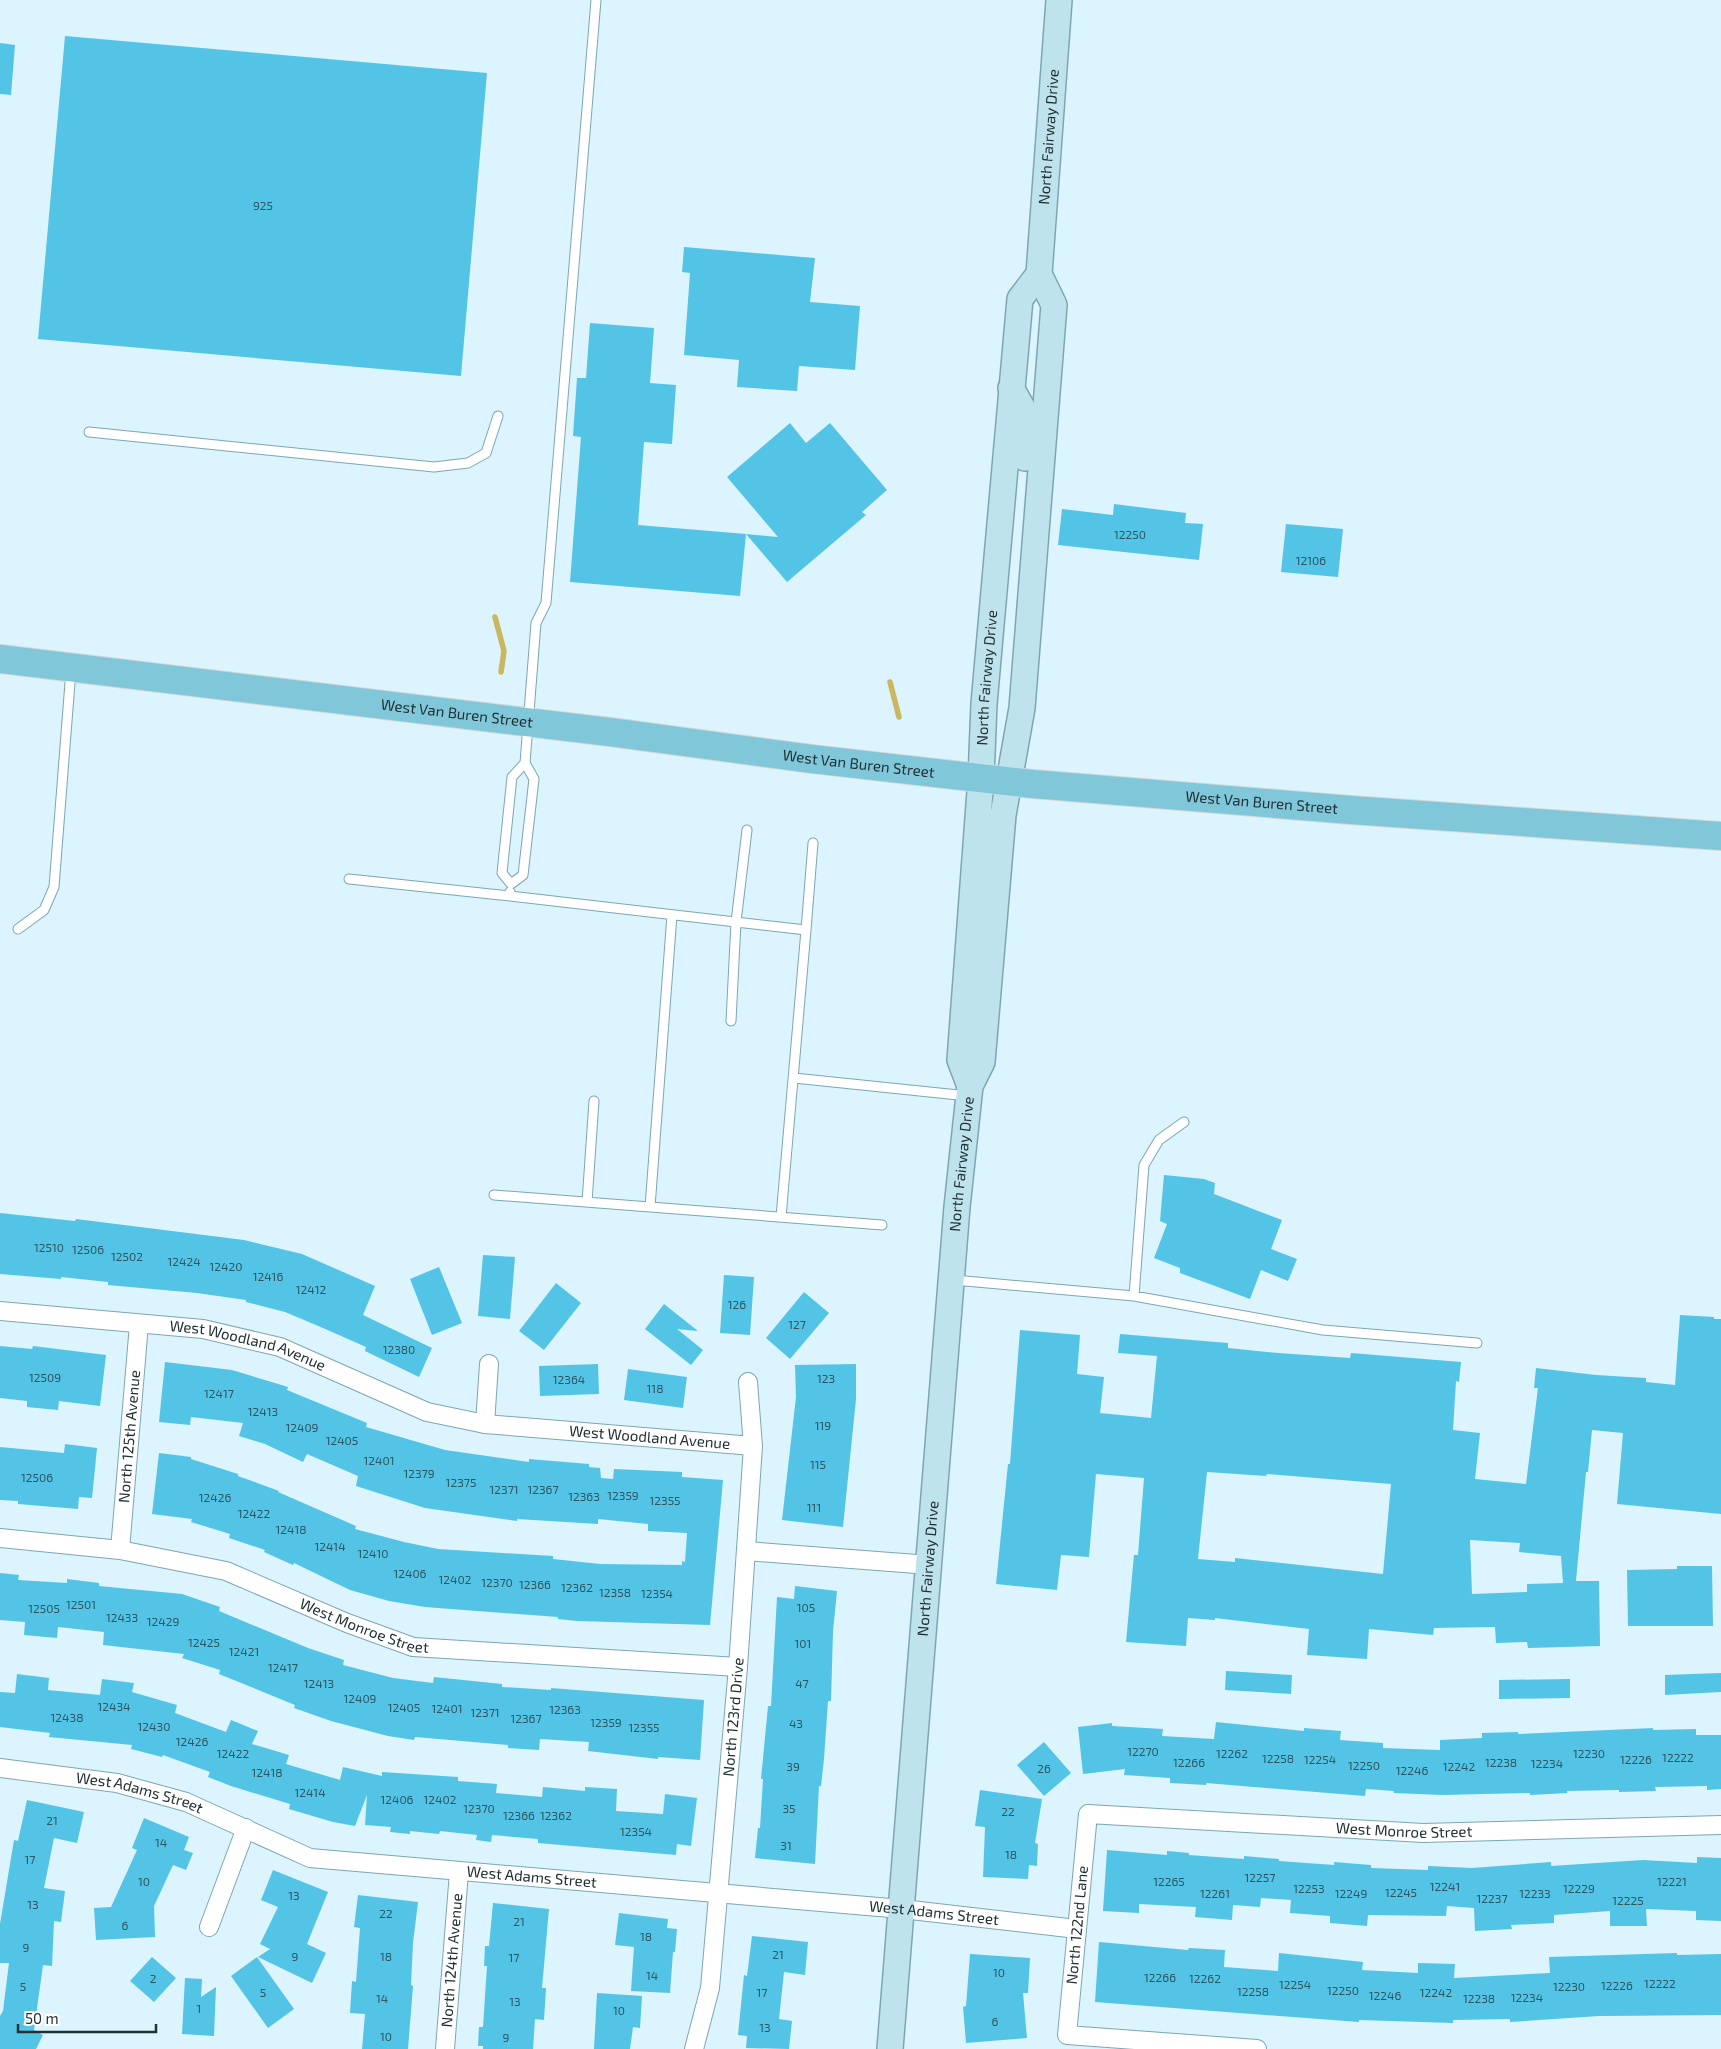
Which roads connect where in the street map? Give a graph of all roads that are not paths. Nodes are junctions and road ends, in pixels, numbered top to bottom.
1 (596, 0) edge
2 (1059, 0) edge
3 (1039, 274) junction
4 (1011, 388) junction
5 (498, 416) dead end
6 (89, 432) dead end
7 (1035, 554) junction
8 (0, 659) edge
9 (72, 667) junction
10 (528, 722) junction
11 (525, 763) junction
12 (982, 778) junction
13 (1009, 781) junction
14 (746, 830) dead end
15 (1721, 836) edge
16 (813, 843) dead end
17 (349, 879) dead end
18 (511, 884) junction
19 (510, 896) junction
20 (672, 915) junction
21 (736, 922) junction
22 (18, 929) dead end
23 (806, 930) junction
24 (731, 1021) dead end
25 (794, 1078) junction
26 (970, 1091) junction
27 (594, 1101) dead end
28 (1184, 1122) dead end
29 (494, 1195) dead end
30 (587, 1202) junction
31 (650, 1207) junction
32 (781, 1217) junction
33 (882, 1225) dead end
34 (951, 1280) junction
35 (1134, 1296) junction
36 (0, 1310) edge
37 (139, 1324) junction
38 (1477, 1342) dead end
39 (489, 1364) dead end
40 (748, 1382) dead end
41 (485, 1424) junction
42 (753, 1446) junction
43 (0, 1538) edge
44 (120, 1550) junction
45 (746, 1551) junction
46 (930, 1565) junction
47 (738, 1667) junction
48 (0, 1768) edge
49 (1088, 1814) joint
50 (1721, 1826) edge
51 (246, 1828) junction
52 (459, 1872) junction
53 (719, 1895) junction
54 (902, 1909) junction
55 (209, 1927) dead end
56 (1077, 1929) junction
57 (445, 2049) edge
58 (694, 2049) edge
59 (890, 2049) edge
60 (1257, 2049) edge

1 - 10 lane
2 - 3 street, North Fairway Drive
3 - 4 street, North Fairway Drive
3 - 7 street, North Fairway Drive
4 - 7 street
4 - 12 street, North Fairway Drive
5 - 6 lane
7 - 13 street, North Fairway Drive
8 - 9 main road, West Van Buren Street
9 - 10 main road, West Van Buren Street
9 - 22 lane
10 - 11 lane
10 - 12 main road, West Van Buren Street
11 - 18 lane
11 - 18 lane
12 - 13 main road, West Van Buren Street
12 - 26 street, North Fairway Drive
13 - 15 main road, West Van Buren Street
13 - 26 street, North Fairway Drive
14 - 21 lane
16 - 23 lane
17 - 19 lane
18 - 19 lane
19 - 20 lane
20 - 21 lane
20 - 31 lane
21 - 23 lane
21 - 24 lane
23 - 25 lane
25 - 26 lane
25 - 32 lane
26 - 34 street, North Fairway Drive
27 - 30 lane
28 - 35 lane
29 - 30 lane
30 - 31 lane
31 - 32 lane
32 - 33 lane
34 - 35 lane
34 - 46 street, North Fairway Drive
35 - 38 lane
36 - 37 street, West Woodland Avenue
37 - 41 street, West Woodland Avenue
37 - 44 street, North 125th Avenue
39 - 41 street
40 - 42 street, North 123rd Drive
41 - 42 street, West Woodland Avenue
42 - 45 street, North 123rd Drive
43 - 44 street, West Monroe Street
44 - 47 street, West Monroe Street
45 - 46 street
45 - 47 street, North 123rd Drive
46 - 54 street, North Fairway Drive
47 - 53 street, North 123rd Drive
48 - 51 street, West Adams Street
49 - 50 street, West Monroe Street
49 - 56 street, North 122nd Lane
51 - 52 street, West Adams Street
51 - 55 street
52 - 53 street, West Adams Street
52 - 57 street, North 124th Avenue
53 - 54 street, West Adams Street
53 - 58 street, North 123rd Drive
54 - 56 street, West Adams Street
54 - 59 street, North Fairway Drive
56 - 60 street, North 122nd Lane

